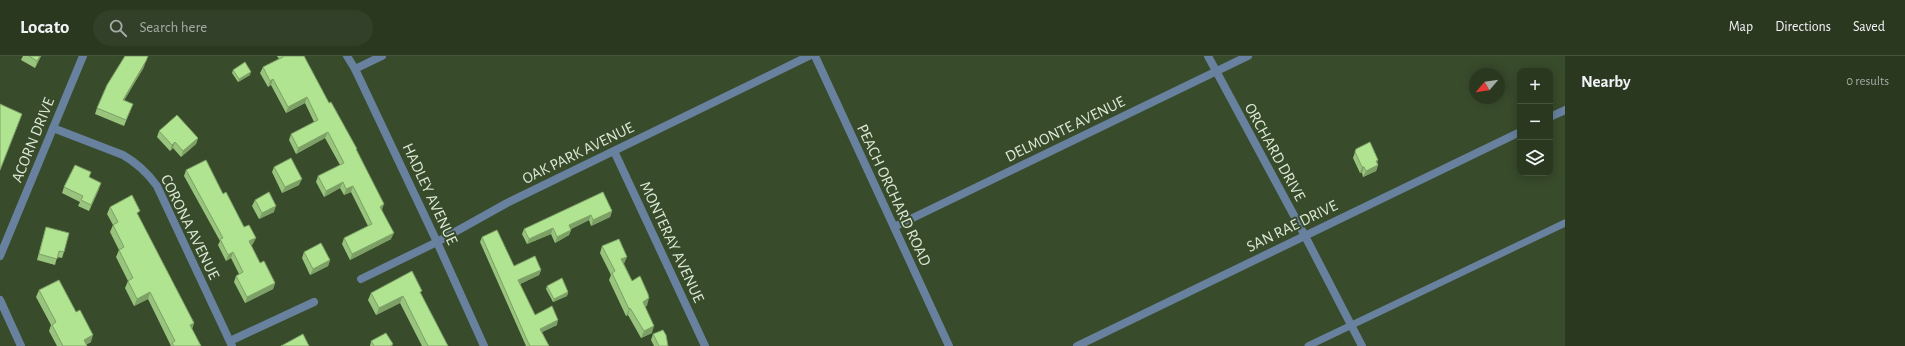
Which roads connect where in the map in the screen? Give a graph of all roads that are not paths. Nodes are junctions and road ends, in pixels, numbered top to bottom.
1 (83, 56) edge
2 (347, 56) edge
3 (382, 56) edge
4 (809, 56) edge
5 (815, 56) edge
6 (1208, 56) edge
7 (1248, 56) edge
8 (355, 69) junction
9 (1216, 73) junction
10 (1565, 110) edge
11 (1553, 116) edge
12 (53, 128) junction
13 (1517, 133) edge
14 (614, 150) junction
15 (1565, 223) edge
16 (894, 227) junction
17 (1305, 236) junction
18 (437, 242) junction
19 (0, 256) edge
20 (360, 279) dead end
21 (0, 300) edge
22 (314, 302) dead end
23 (1351, 325) junction
24 (231, 344) edge
25 (21, 346) edge
26 (484, 346) edge
27 (705, 346) edge
28 (949, 346) edge
29 (1077, 346) edge
30 (1308, 346) edge
31 (1362, 346) edge

1 - 12 street, ACORN DRIVE
2 - 8 street, HADLEY AVENUE
3 - 8 street
4 - 14 street, OAK PARK AVENUE
5 - 16 street, PEACH ORCHARD ROAD
6 - 9 street, ORCHARD DRIVE
7 - 9 street, DELMONTE AVENUE
8 - 18 street, HADLEY AVENUE
9 - 16 street, DELMONTE AVENUE
9 - 17 street, ORCHARD DRIVE
10 - 11 street
12 - 19 street, ACORN DRIVE
12 - 24 street, CORONA AVENUE
13 - 17 street, SAN RAE DRIVE
14 - 18 street, OAK PARK AVENUE
14 - 27 street, MONTERAY AVENUE
15 - 23 lane
16 - 28 street, PEACH ORCHARD ROAD
17 - 23 street, ORCHARD DRIVE
17 - 29 street, SAN RAE DRIVE
18 - 20 street, OAK PARK AVENUE
18 - 26 street, HADLEY AVENUE
21 - 25 street
22 - 24 street
23 - 30 lane
23 - 31 street, ORCHARD DRIVE

